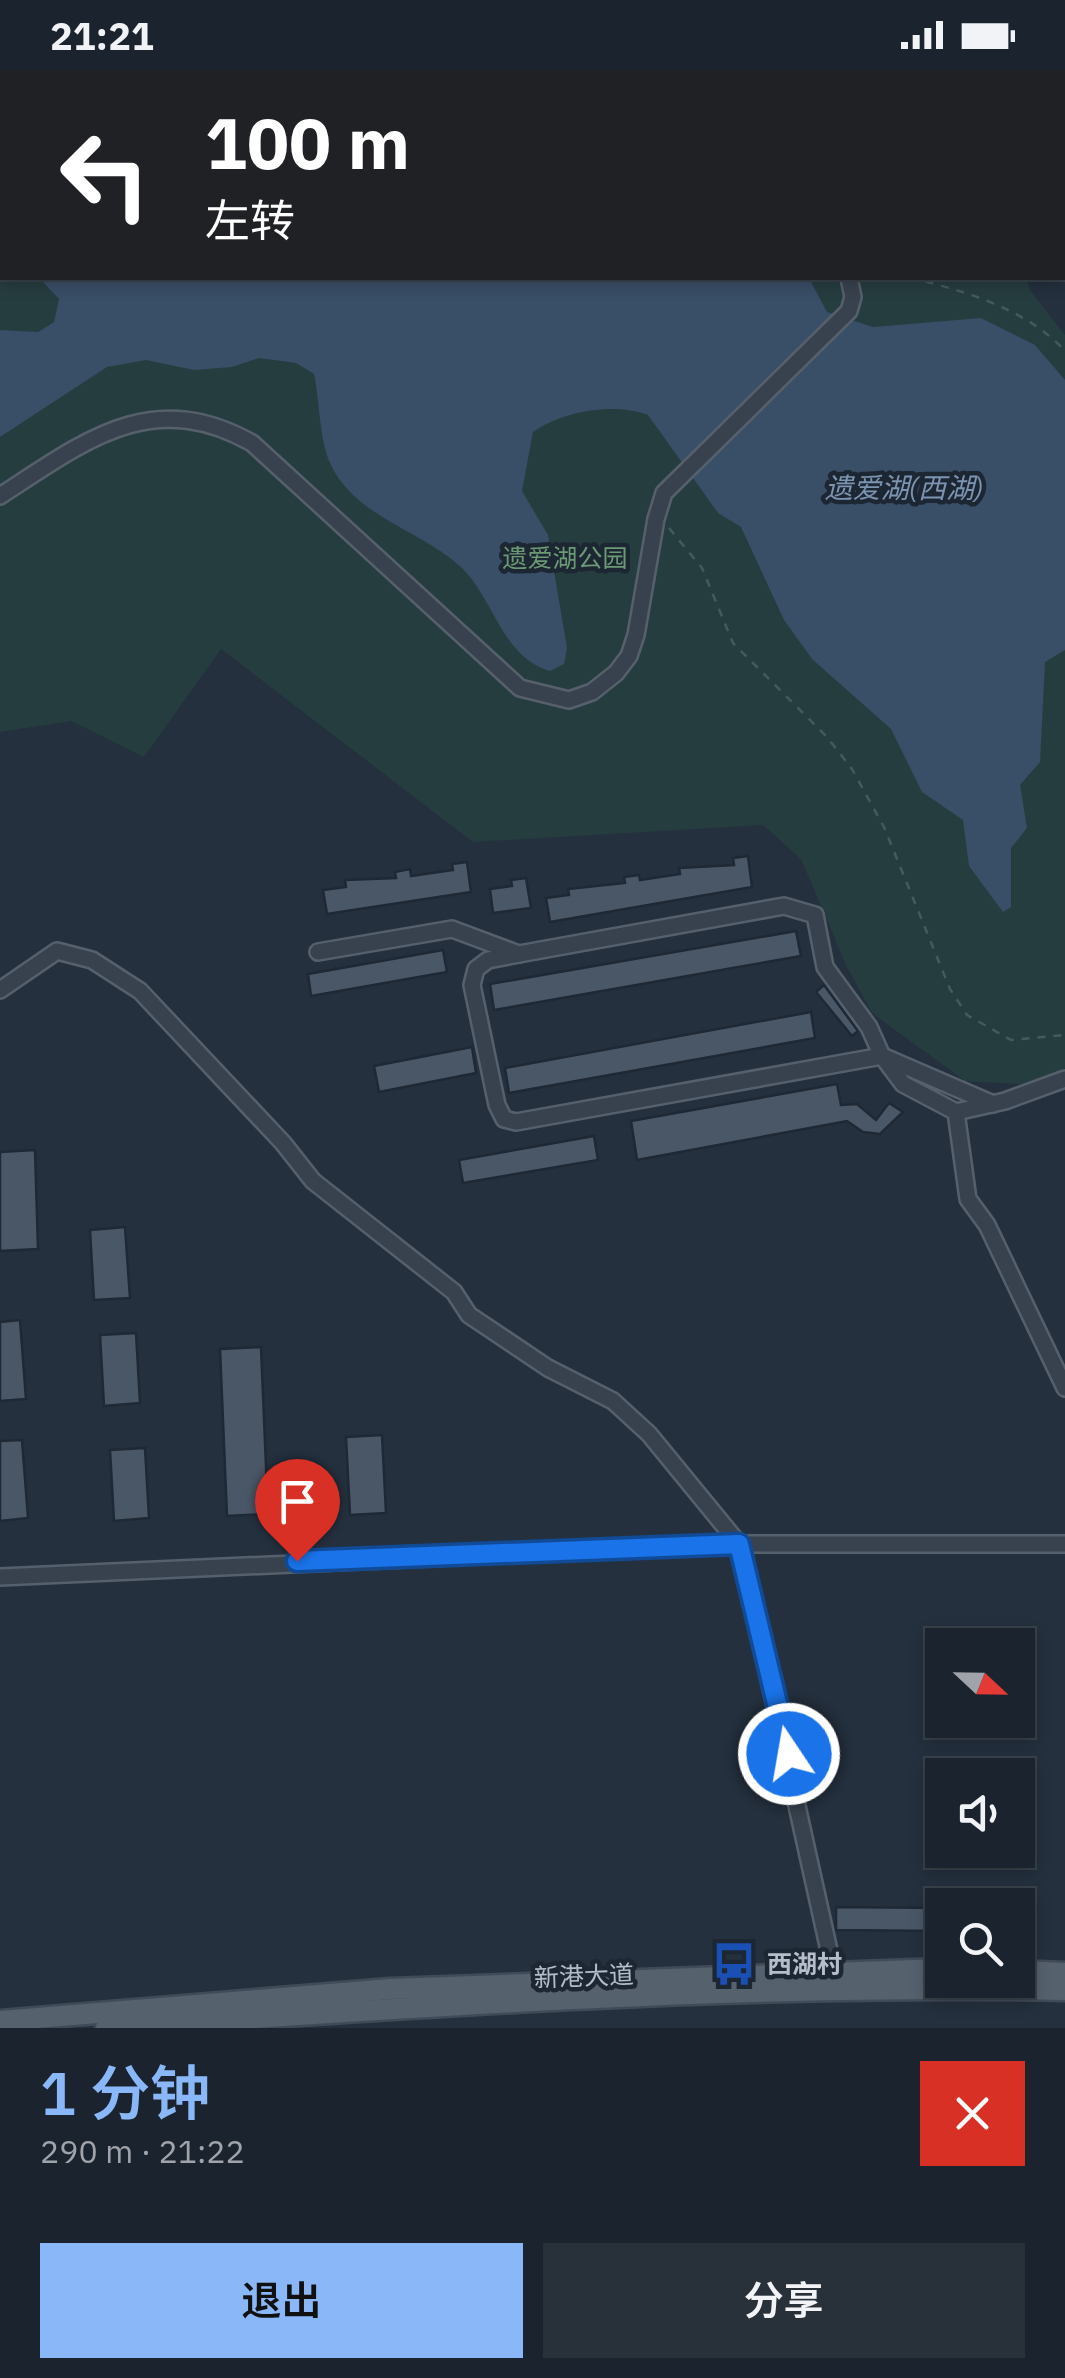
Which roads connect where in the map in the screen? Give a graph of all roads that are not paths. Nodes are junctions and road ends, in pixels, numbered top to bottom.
1 (849, 280) edge
2 (0, 496) edge
3 (318, 952) dead end
4 (519, 954) junction
5 (0, 990) edge
6 (882, 1056) junction
7 (1065, 1079) edge
8 (994, 1104) junction
9 (956, 1112) junction
10 (1065, 1388) edge
11 (739, 1544) junction
12 (1065, 1544) edge
13 (0, 1577) edge
14 (925, 1969) edge
15 (1035, 1972) edge
16 (834, 1973) junction
17 (1065, 1973) edge
18 (1065, 1990) edge
19 (0, 2021) edge
20 (106, 2028) edge

1 - 2 street
3 - 4 street
4 - 6 street
4 - 6 street
5 - 11 street
6 - 8 street
6 - 9 street
7 - 8 street
8 - 9 street
9 - 10 street
11 - 12 street
11 - 13 street
11 - 16 street
14 - 16 main road, 新港大道
15 - 17 main road
16 - 19 main road, 新港大道
18 - 20 main road, 新港大道

